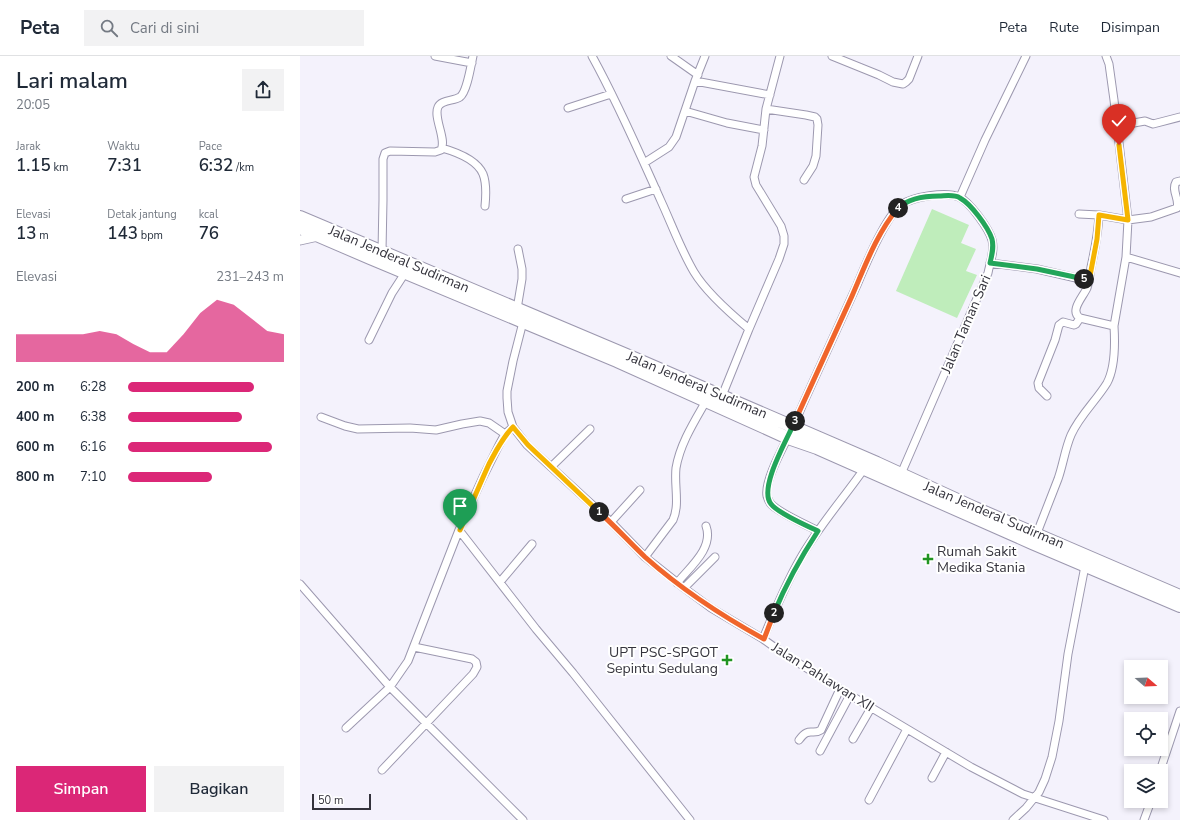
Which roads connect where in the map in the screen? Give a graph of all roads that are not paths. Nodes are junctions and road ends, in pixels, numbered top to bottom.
1 (435, 56) edge
2 (592, 56) edge
3 (671, 56) edge
4 (705, 56) edge
5 (780, 56) edge
6 (832, 56) edge
7 (918, 56) edge
8 (1026, 56) edge
9 (1106, 56) edge
10 (472, 60) edge
11 (696, 78) junction
12 (611, 94) junction
13 (770, 95) junction
14 (568, 108) dead end
15 (766, 108) junction
16 (685, 111) junction
17 (1180, 117) edge
18 (1117, 126) junction
19 (764, 130) junction
20 (442, 148) junction
21 (644, 163) junction
22 (804, 180) dead end
23 (1180, 181) edge
24 (656, 189) junction
25 (960, 197) junction
26 (626, 199) dead end
27 (486, 206) dead end
28 (1079, 214) dead end
29 (1099, 215) junction
30 (300, 218) edge
31 (1128, 220) junction
32 (300, 228) edge
33 (318, 236) junction
34 (300, 240) edge
35 (518, 249) dead end
36 (376, 257) junction
37 (1126, 257) junction
38 (990, 263) junction
39 (406, 273) junction
40 (1180, 273) edge
41 (1089, 281) junction
42 (470, 295) junction
43 (517, 309) junction
44 (1080, 318) junction
45 (523, 322) junction
46 (1114, 326) junction
47 (749, 329) junction
48 (368, 340) dead end
49 (722, 396) junction
50 (1047, 396) dead end
51 (706, 401) junction
52 (321, 417) dead end
53 (513, 427) junction
54 (590, 429) dead end
55 (790, 432) junction
56 (505, 434) junction
57 (551, 467) junction
58 (864, 469) junction
59 (901, 474) junction
60 (640, 490) dead end
61 (611, 522) junction
62 (706, 526) dead end
63 (460, 530) junction
64 (818, 531) junction
65 (1037, 533) junction
66 (532, 544) dead end
67 (645, 557) junction
68 (715, 557) dead end
69 (1085, 566) junction
70 (500, 582) junction
71 (677, 583) junction
72 (300, 584) edge
73 (684, 588) junction
74 (1180, 596) edge
75 (1180, 606) edge
76 (764, 639) junction
77 (414, 647) junction
78 (390, 687) junction
79 (840, 689) junction
80 (850, 695) junction
81 (871, 708) junction
82 (1180, 711) edge
83 (427, 723) junction
84 (346, 728) dead end
85 (906, 729) junction
86 (853, 739) dead end
87 (799, 740) dead end
88 (820, 751) dead end
89 (946, 752) junction
90 (1162, 764) edge
91 (382, 770) dead end
92 (932, 778) dead end
93 (1034, 799) junction
94 (869, 800) dead end
95 (1148, 808) edge
96 (523, 820) edge
97 (690, 820) edge
98 (1013, 820) edge
99 (1104, 820) edge
100 (1144, 820) edge

1 - 10 street
2 - 12 street
3 - 11 street
4 - 11 street
5 - 13 street
6 - 7 street
8 - 25 street
9 - 18 street
10 - 20 street
11 - 13 street
11 - 16 street
12 - 14 street
12 - 21 street
13 - 15 street
15 - 19 street
15 - 22 street
16 - 19 street
16 - 21 street
17 - 18 street
18 - 31 street
19 - 47 street
20 - 27 street
20 - 36 street
21 - 24 street
23 - 31 street
24 - 26 street
24 - 47 street
25 - 38 street, Jalan Taman Sari
25 - 55 street
28 - 29 street
29 - 31 street
29 - 41 street
30 - 36 highway, Jalan Jenderal Sudirman
31 - 37 street
32 - 33 highway, Jalan Jenderal Sudirman
33 - 34 main road
33 - 36 highway, Jalan Jenderal Sudirman
35 - 43 street
36 - 39 highway, Jalan Jenderal Sudirman
36 - 42 highway, Jalan Jenderal Sudirman
37 - 40 street
37 - 46 street
38 - 41 street
38 - 59 street, Jalan Taman Sari
39 - 42 highway, Jalan Jenderal Sudirman
39 - 48 street
41 - 44 street
42 - 43 highway, Jalan Jenderal Sudirman
42 - 45 highway, Jalan Jenderal Sudirman
43 - 49 highway, Jalan Jenderal Sudirman
44 - 46 street
44 - 50 street
45 - 51 highway, Jalan Jenderal Sudirman
45 - 53 street, Jalan Pahlawan XII
46 - 65 street
47 - 49 street
49 - 55 highway, Jalan Jenderal Sudirman
51 - 55 highway, Jalan Jenderal Sudirman
51 - 67 street
52 - 56 street
53 - 56 street
53 - 57 street, Jalan Pahlawan XII
54 - 57 street
55 - 58 highway, Jalan Jenderal Sudirman
55 - 59 highway, Jalan Jenderal Sudirman
55 - 64 street
56 - 63 street
57 - 61 street, Jalan Pahlawan XII
58 - 64 street
58 - 69 highway, Jalan Jenderal Sudirman
59 - 65 highway, Jalan Jenderal Sudirman
60 - 61 street
61 - 67 street, Jalan Pahlawan XII
62 - 71 street
63 - 70 street
63 - 77 street
64 - 76 street
65 - 74 highway, Jalan Jenderal Sudirman
66 - 70 street
67 - 71 street, Jalan Pahlawan XII
68 - 73 street
69 - 75 highway, Jalan Jenderal Sudirman
69 - 93 street
70 - 97 street
71 - 73 street, Jalan Pahlawan XII
72 - 78 street
73 - 76 street, Jalan Pahlawan XII
76 - 79 street, Jalan Pahlawan XII
77 - 78 street
77 - 83 street
78 - 83 street
78 - 84 street
79 - 80 street, Jalan Pahlawan XII
79 - 87 street
80 - 81 street, Jalan Pahlawan XII
80 - 88 street
81 - 85 street, Jalan Pahlawan XII
81 - 86 street
82 - 90 street
83 - 91 street
83 - 96 street
85 - 89 street, Jalan Pahlawan XII
85 - 94 street
89 - 92 street
89 - 93 street, Jalan Pahlawan XII
93 - 98 street
93 - 99 street, Jalan Pahlawan XII
95 - 100 street

